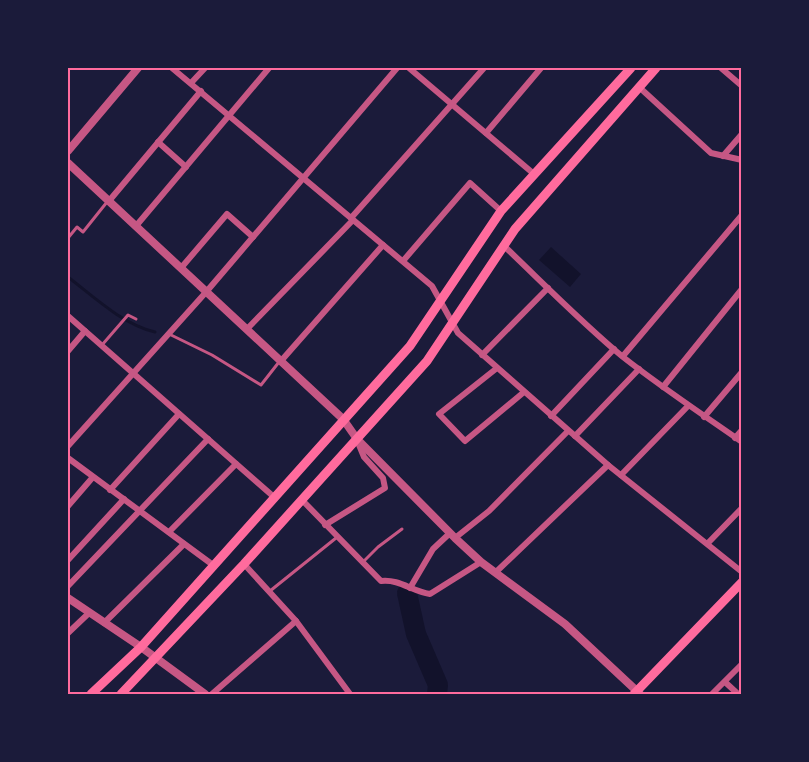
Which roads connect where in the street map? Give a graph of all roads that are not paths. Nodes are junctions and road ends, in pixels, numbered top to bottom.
1 (138, 68) edge
2 (172, 68) edge
3 (205, 68) edge
4 (269, 68) edge
5 (397, 68) edge
6 (410, 68) edge
7 (483, 68) edge
8 (542, 68) edge
9 (631, 68) edge
10 (656, 68) edge
11 (721, 68) edge
12 (191, 83) junction
13 (741, 86) edge
14 (639, 87) junction
15 (201, 91) junction
16 (452, 104) junction
17 (230, 116) junction
18 (486, 133) junction
19 (741, 135) edge
20 (158, 142) junction
21 (68, 151) edge
22 (723, 156) junction
23 (741, 160) edge
24 (68, 163) edge
25 (186, 167) junction
26 (534, 174) junction
27 (304, 176) junction
28 (109, 201) junction
29 (501, 211) junction
30 (741, 214) edge
31 (352, 219) junction
32 (136, 226) junction
33 (253, 237) junction
34 (68, 238) edge
35 (383, 245) junction
36 (503, 245) junction
37 (403, 261) junction
38 (181, 267) junction
39 (548, 288) junction
40 (741, 289) edge
41 (207, 291) junction
42 (440, 300) junction
43 (68, 316) edge
44 (136, 319) dead end
45 (452, 321) junction
46 (247, 329) junction
47 (84, 331) junction
48 (168, 334) junction
49 (101, 346) junction
50 (614, 349) junction
51 (68, 351) edge
52 (482, 355) junction
53 (623, 356) junction
54 (280, 361) junction
55 (497, 368) junction
56 (639, 369) junction
57 (741, 372) edge
58 (133, 373) junction
59 (663, 387) junction
60 (524, 392) junction
61 (688, 405) junction
62 (179, 414) junction
63 (551, 416) junction
64 (704, 417) junction
65 (343, 419) junction
66 (741, 430) edge
67 (568, 431) junction
68 (574, 436) junction
69 (208, 439) junction
70 (357, 440) junction
71 (738, 440) edge
72 (68, 446) edge
73 (68, 458) edge
74 (236, 464) junction
75 (609, 465) junction
76 (621, 475) junction
77 (93, 477) junction
78 (110, 490) junction
79 (274, 497) junction
80 (124, 499) junction
81 (302, 500) junction
82 (68, 506) edge
83 (741, 508) edge
84 (139, 511) junction
85 (325, 525) junction
86 (402, 529) dead end
87 (169, 532) junction
88 (452, 535) junction
89 (337, 537) junction
90 (708, 543) junction
91 (184, 544) junction
92 (68, 560) edge
93 (481, 562) junction
94 (362, 563) junction
95 (244, 564) junction
96 (213, 565) junction
97 (496, 572) junction
98 (741, 572) edge
99 (741, 582) edge
100 (68, 586) edge
101 (410, 588) junction
102 (270, 591) junction
103 (68, 598) edge
104 (89, 613) junction
105 (296, 621) junction
106 (104, 623) junction
107 (68, 633) edge
108 (141, 647) junction
109 (156, 659) junction
110 (741, 664) edge
111 (725, 682) junction
112 (91, 694) edge
113 (121, 694) edge
114 (205, 694) edge
115 (212, 694) edge
116 (350, 694) edge
117 (637, 694) edge
118 (712, 694) edge
119 (738, 694) edge

1 - 21 street
2 - 12 street
3 - 12 street
4 - 17 street
5 - 27 street
6 - 16 street
7 - 16 street
8 - 18 street
9 - 26 main road
10 - 14 main road
11 - 13 street
12 - 15 street
14 - 22 street
14 - 36 main road
15 - 17 street
15 - 20 street
16 - 18 street
16 - 31 street
17 - 25 street
17 - 27 street
18 - 26 street
19 - 22 street
20 - 25 street
20 - 28 street
22 - 23 street
24 - 28 street
25 - 32 street
26 - 29 main road
27 - 31 street
27 - 33 street
28 - 32 street
28 - 34 lane
29 - 37 street
29 - 42 main road
30 - 53 street
31 - 35 street
31 - 46 street
32 - 38 street
33 - 38 street
33 - 41 street
35 - 37 street
35 - 54 street
36 - 39 street
36 - 45 main road
37 - 42 street
38 - 41 street
39 - 50 street
39 - 52 street
40 - 59 street
41 - 46 street
41 - 48 street
42 - 45 street
42 - 65 main road
43 - 47 street
44 - 49 lane
45 - 52 street
45 - 70 main road
46 - 54 street
47 - 49 street
47 - 51 street
48 - 54 lane
48 - 58 street
49 - 58 street
50 - 53 street
50 - 63 street
52 - 55 street
53 - 56 street
54 - 65 street
55 - 60 street
55 - 60 street
56 - 59 street
56 - 68 street
57 - 64 street
58 - 62 street
58 - 72 street
59 - 61 street
60 - 63 street
61 - 64 street
61 - 76 street
62 - 69 street
62 - 78 street
63 - 67 street
64 - 71 street
65 - 70 street
65 - 79 main road
66 - 71 street
67 - 68 street
67 - 88 street
68 - 75 street
69 - 74 street
69 - 84 street
70 - 81 main road
70 - 85 street
70 - 88 street
73 - 77 street
74 - 79 street
74 - 87 street
75 - 76 street
75 - 97 street
76 - 90 street
77 - 78 street
77 - 82 street
78 - 80 street
79 - 96 main road
80 - 84 street
80 - 92 street
81 - 85 street
81 - 95 main road
83 - 90 street
84 - 87 street
84 - 100 street
85 - 89 street
86 - 94 lane
87 - 91 street
88 - 93 street
88 - 101 street
89 - 94 street
89 - 102 lane
90 - 98 street
91 - 96 street
91 - 106 street
93 - 97 street
93 - 101 street
94 - 101 street
95 - 102 street
95 - 109 main road
96 - 108 main road
97 - 117 street
99 - 117 main road
102 - 105 street
103 - 104 street
104 - 106 street
104 - 107 street
105 - 115 street
105 - 116 street
106 - 108 street
108 - 109 street
108 - 112 main road
109 - 113 main road
109 - 114 street
110 - 111 street
111 - 118 street
111 - 119 street

